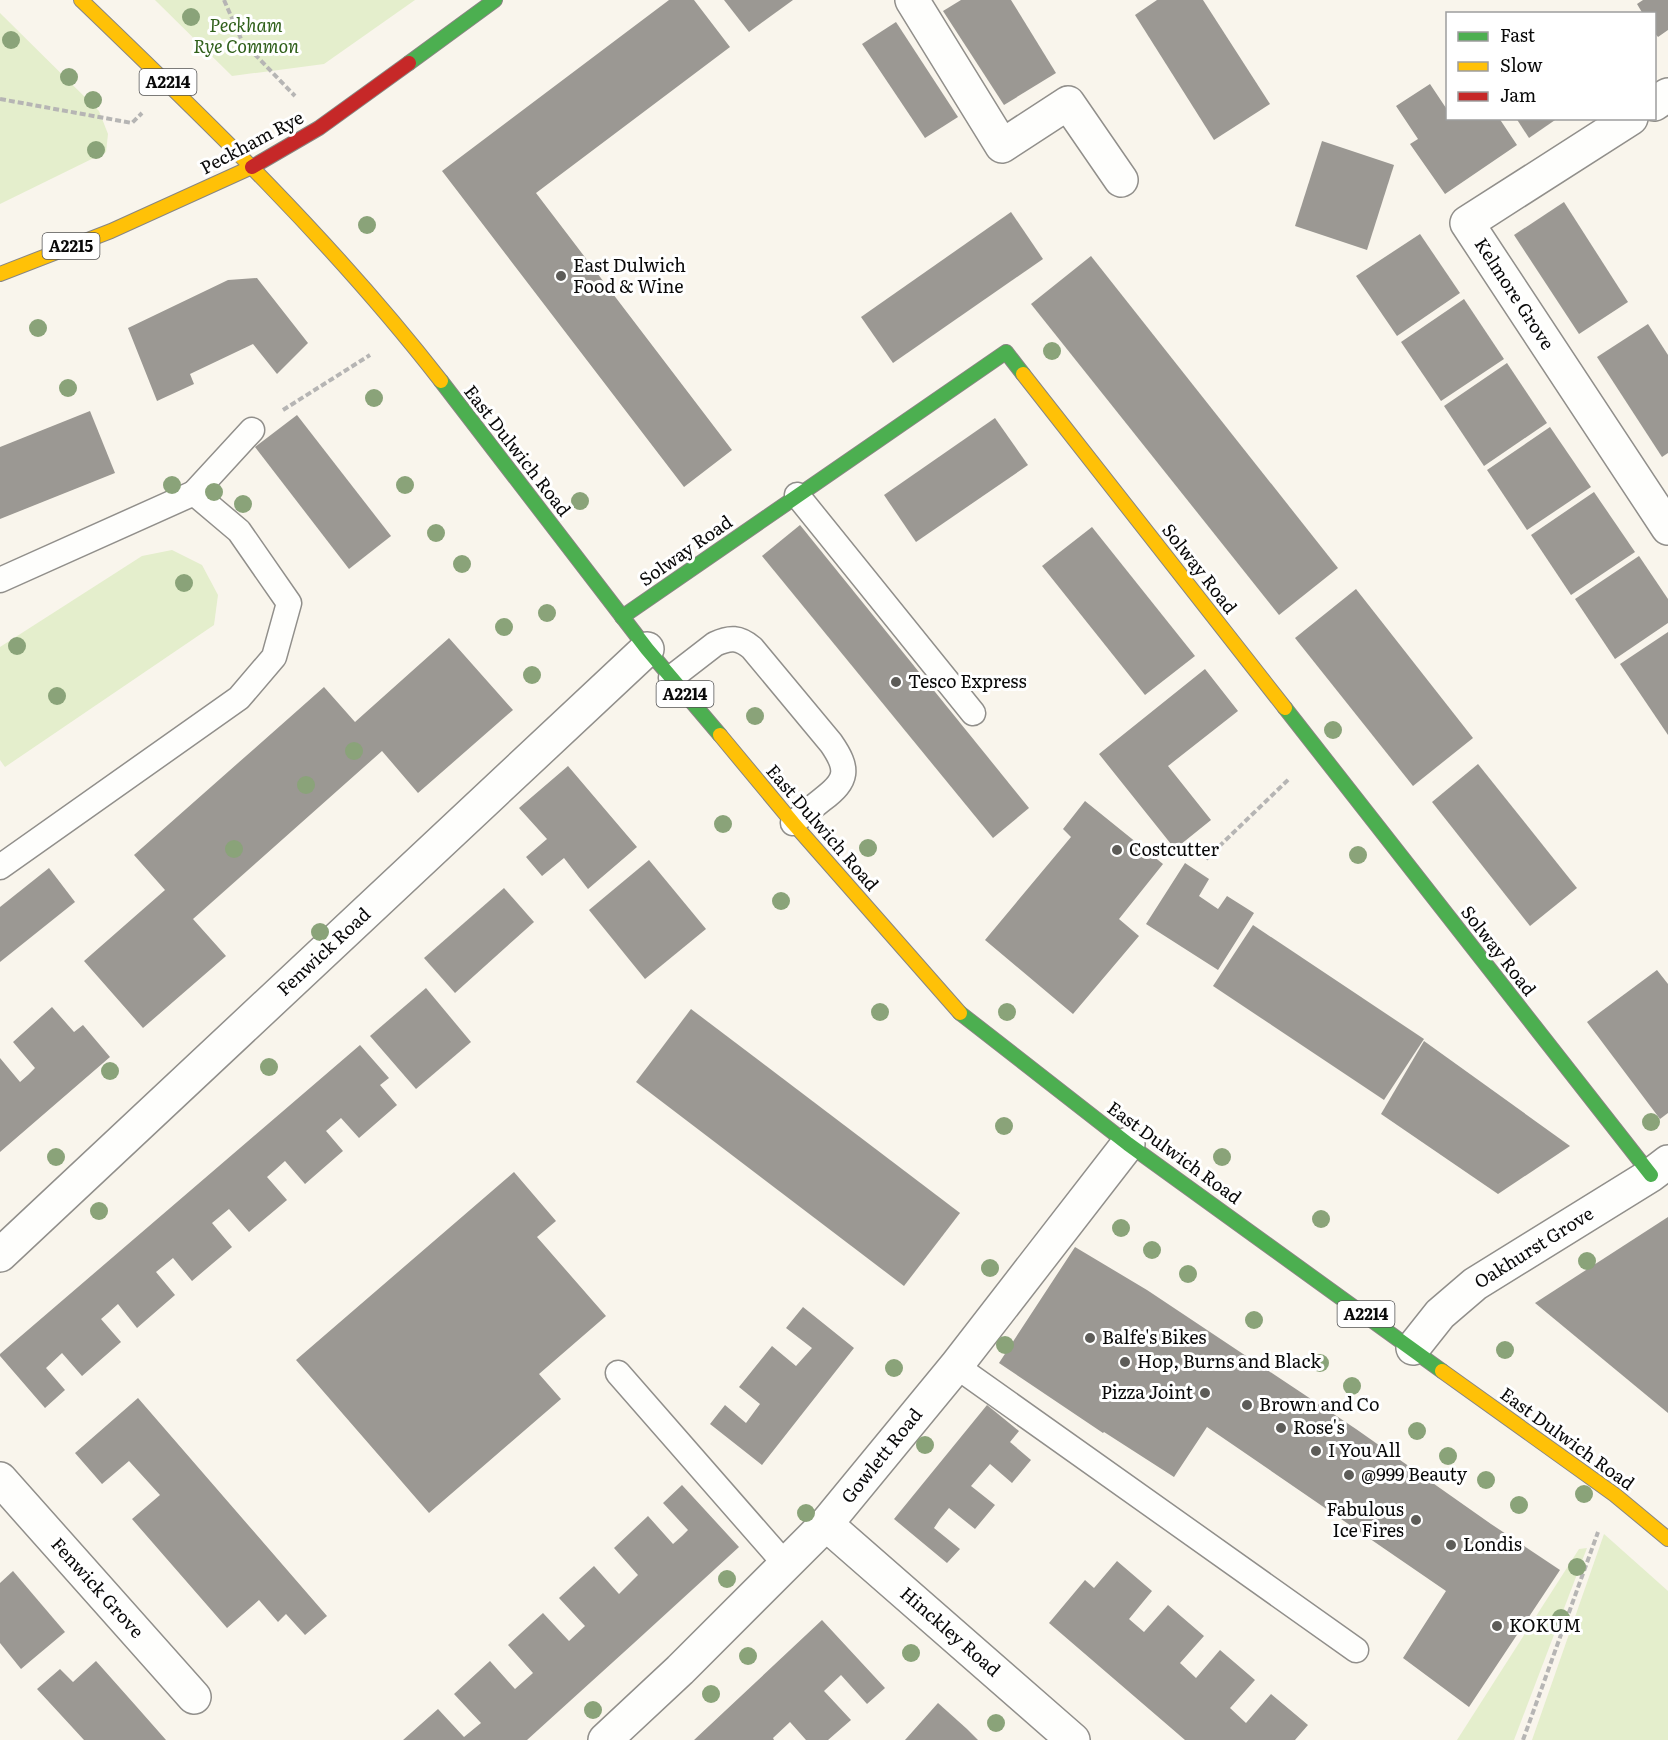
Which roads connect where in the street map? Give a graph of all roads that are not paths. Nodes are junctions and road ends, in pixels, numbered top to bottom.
1 (81, 0) edge
2 (495, 0) edge
3 (912, 0) edge
4 (1628, 120) edge
5 (252, 167) junction
6 (1121, 180) dead end
7 (0, 274) edge
8 (252, 430) road end
9 (194, 493) junction
10 (797, 495) junction
11 (1668, 528) edge
12 (0, 580) edge
13 (622, 617) junction
14 (647, 649) junction
15 (671, 678) junction
16 (973, 713) dead end
17 (793, 823) junction
18 (0, 867) edge
19 (1128, 1144) junction
20 (1659, 1168) edge
21 (0, 1256) edge
22 (1413, 1348) junction
23 (956, 1366) junction
24 (618, 1373) dead end
25 (0, 1479) edge
26 (826, 1524) junction
27 (1668, 1539) edge
28 (786, 1565) junction
29 (1356, 1650) dead end
30 (194, 1697) dead end
31 (605, 1740) edge
32 (1073, 1740) edge

1 - 5 main road, East Dulwich Road / A2214
2 - 5 main road, Peckham Rye
3 - 6 street
4 - 11 street, Kelmore Grove
5 - 7 main road, Peckham Rye / A2215
5 - 13 main road, East Dulwich Road / A2214
8 - 9 lane
9 - 12 lane
9 - 18 lane
10 - 13 main road, Solway Road
10 - 16 lane
10 - 20 main road, Solway Road
13 - 14 main road, East Dulwich Road / A2214
14 - 15 main road, East Dulwich Road / A2214
14 - 21 street, Fenwick Road
15 - 17 main road, East Dulwich Road / A2214
15 - 17 lane
17 - 19 main road, East Dulwich Road / A2214
19 - 22 main road, East Dulwich Road / A2214
19 - 23 street, Gowlett Road
20 - 22 street, Oakhurst Grove
22 - 27 main road, East Dulwich Road / A2214
23 - 26 street, Gowlett Road
23 - 29 lane
24 - 28 lane
25 - 30 street, Fenwick Grove
26 - 28 street, Gowlett Road
26 - 32 street, Hinckley Road
28 - 31 street, Gowlett Road

